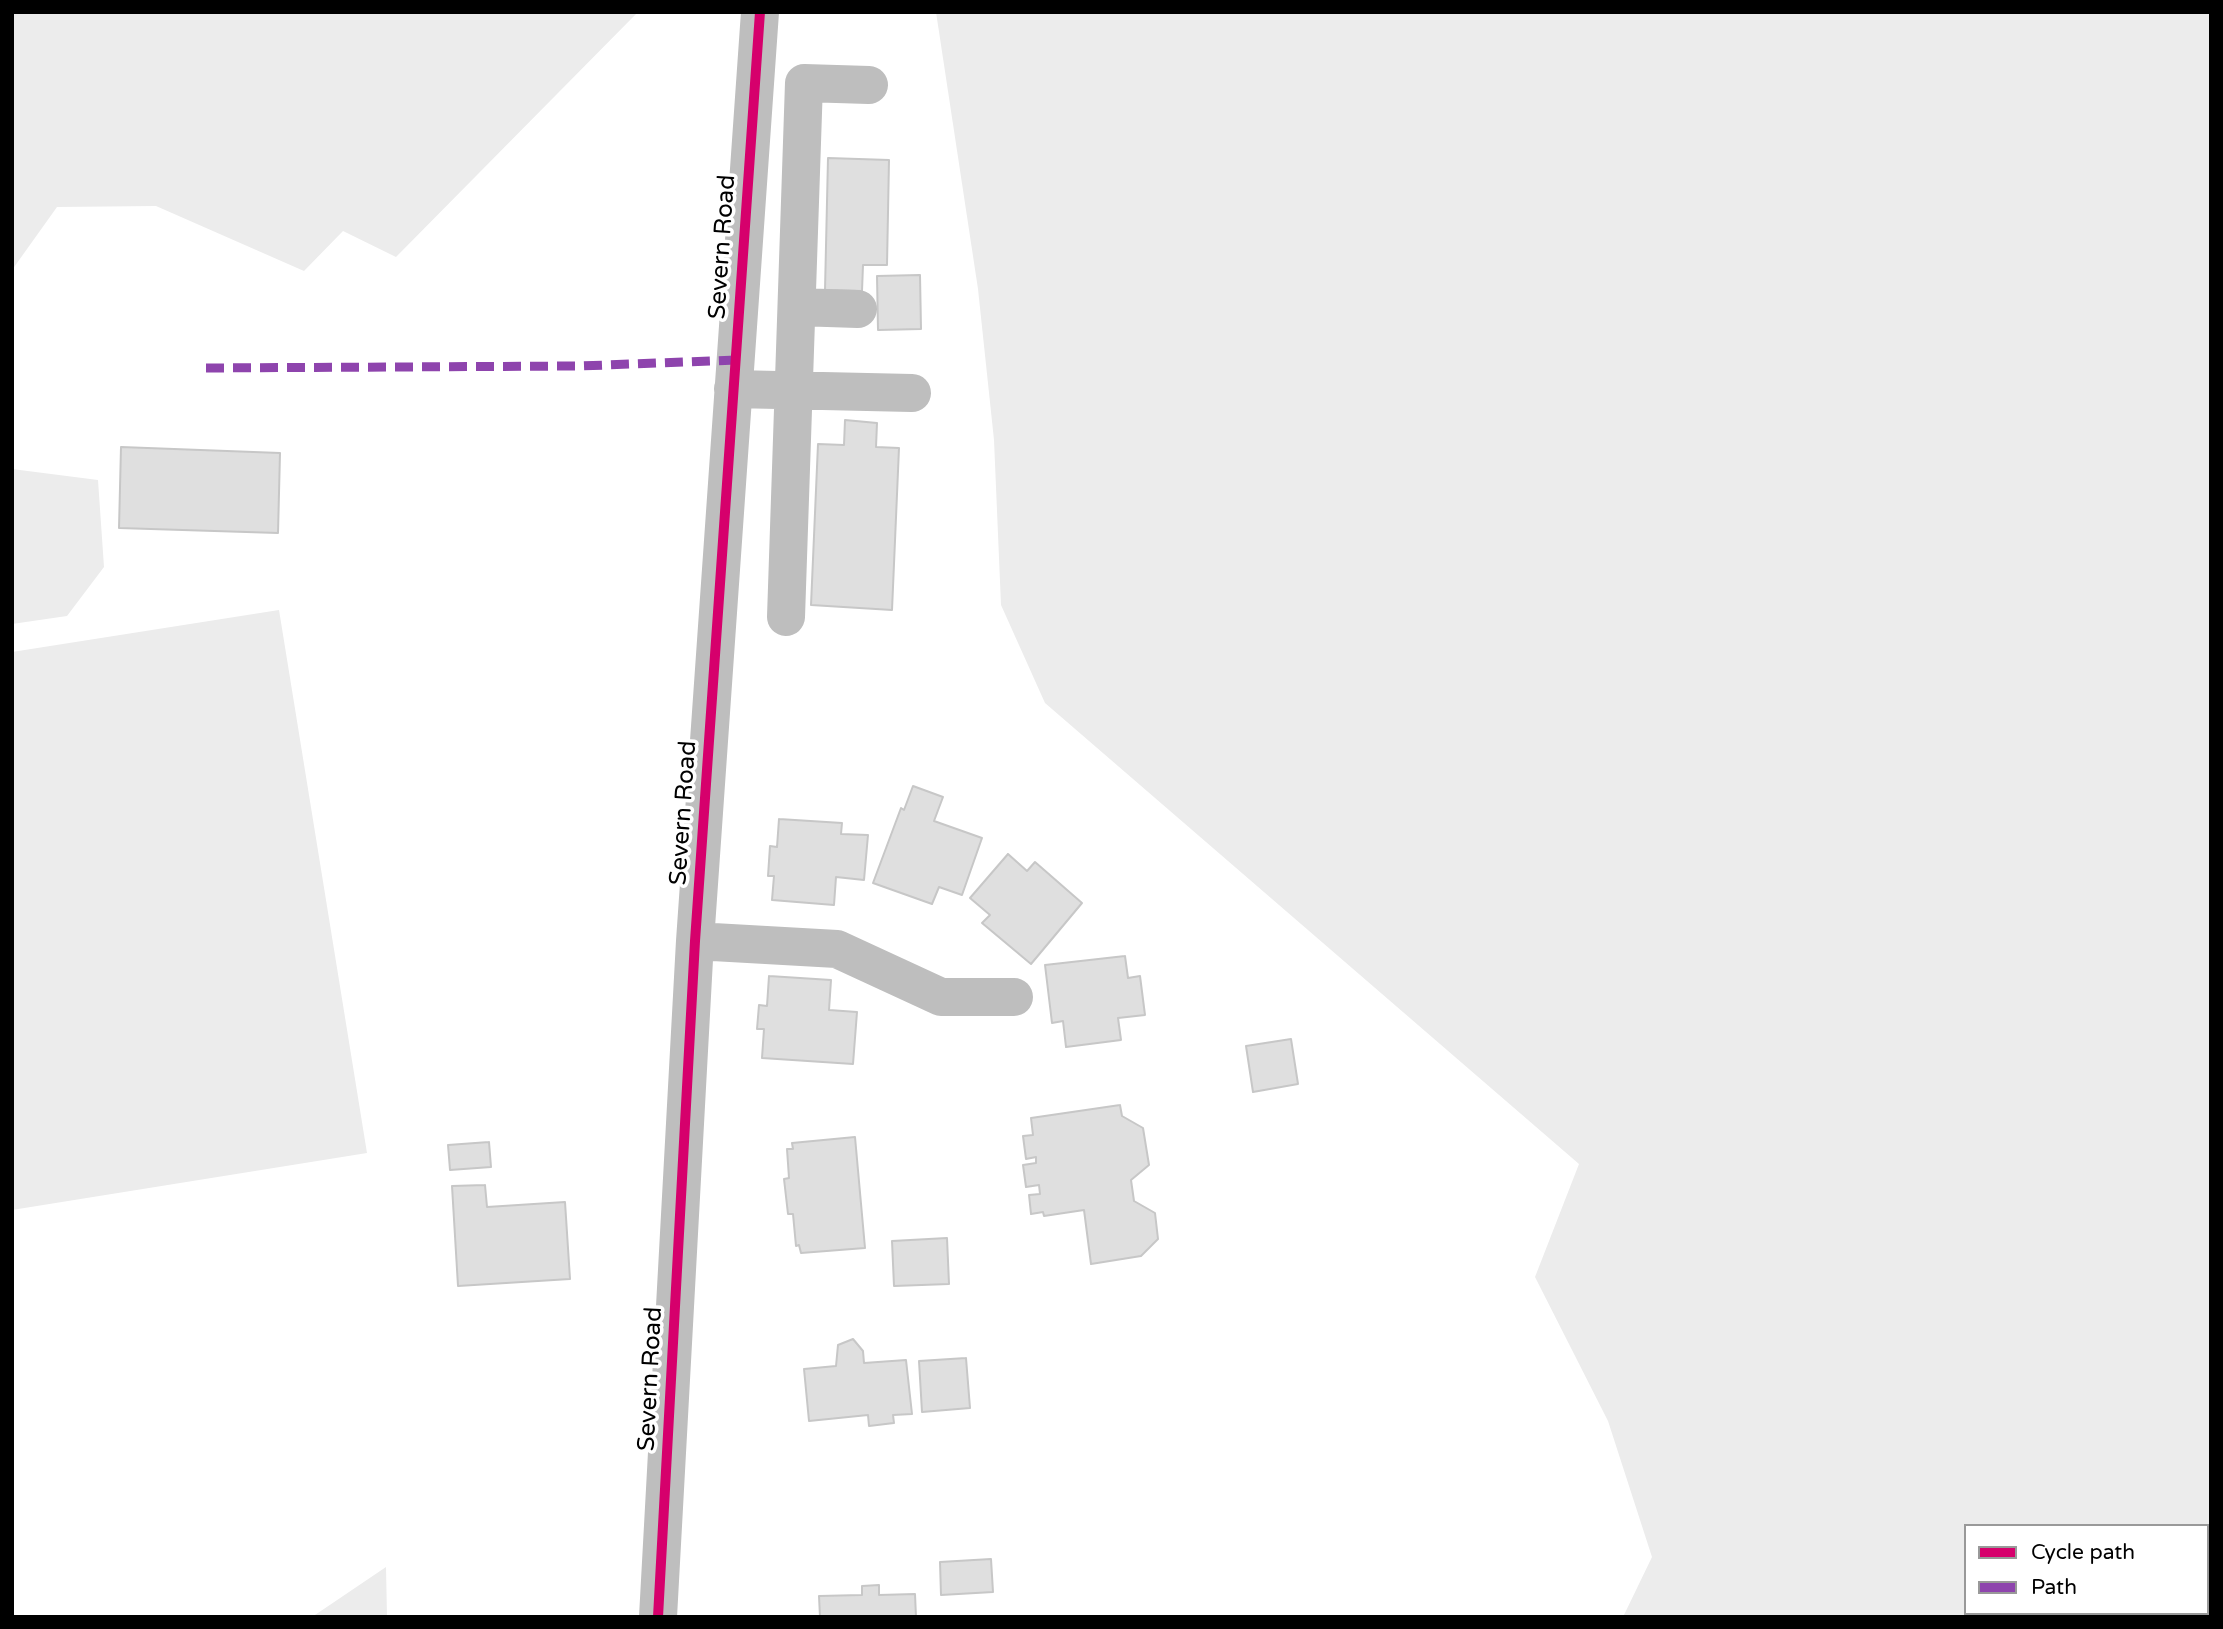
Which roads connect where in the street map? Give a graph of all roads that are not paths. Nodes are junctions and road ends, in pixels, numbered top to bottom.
1 (761, 12) edge
2 (869, 85) dead end
3 (797, 307) junction
4 (858, 309) dead end
5 (733, 389) junction
6 (793, 392) junction
7 (912, 393) dead end
8 (786, 617) dead end
9 (695, 941) junction
10 (1014, 998) dead end
11 (659, 1617) edge

1 - 5 street, Severn Road
2 - 3 street
3 - 4 street
3 - 6 street
5 - 6 street
5 - 9 street, Severn Road
6 - 7 street
6 - 8 street
9 - 10 street
9 - 11 street, Severn Road

